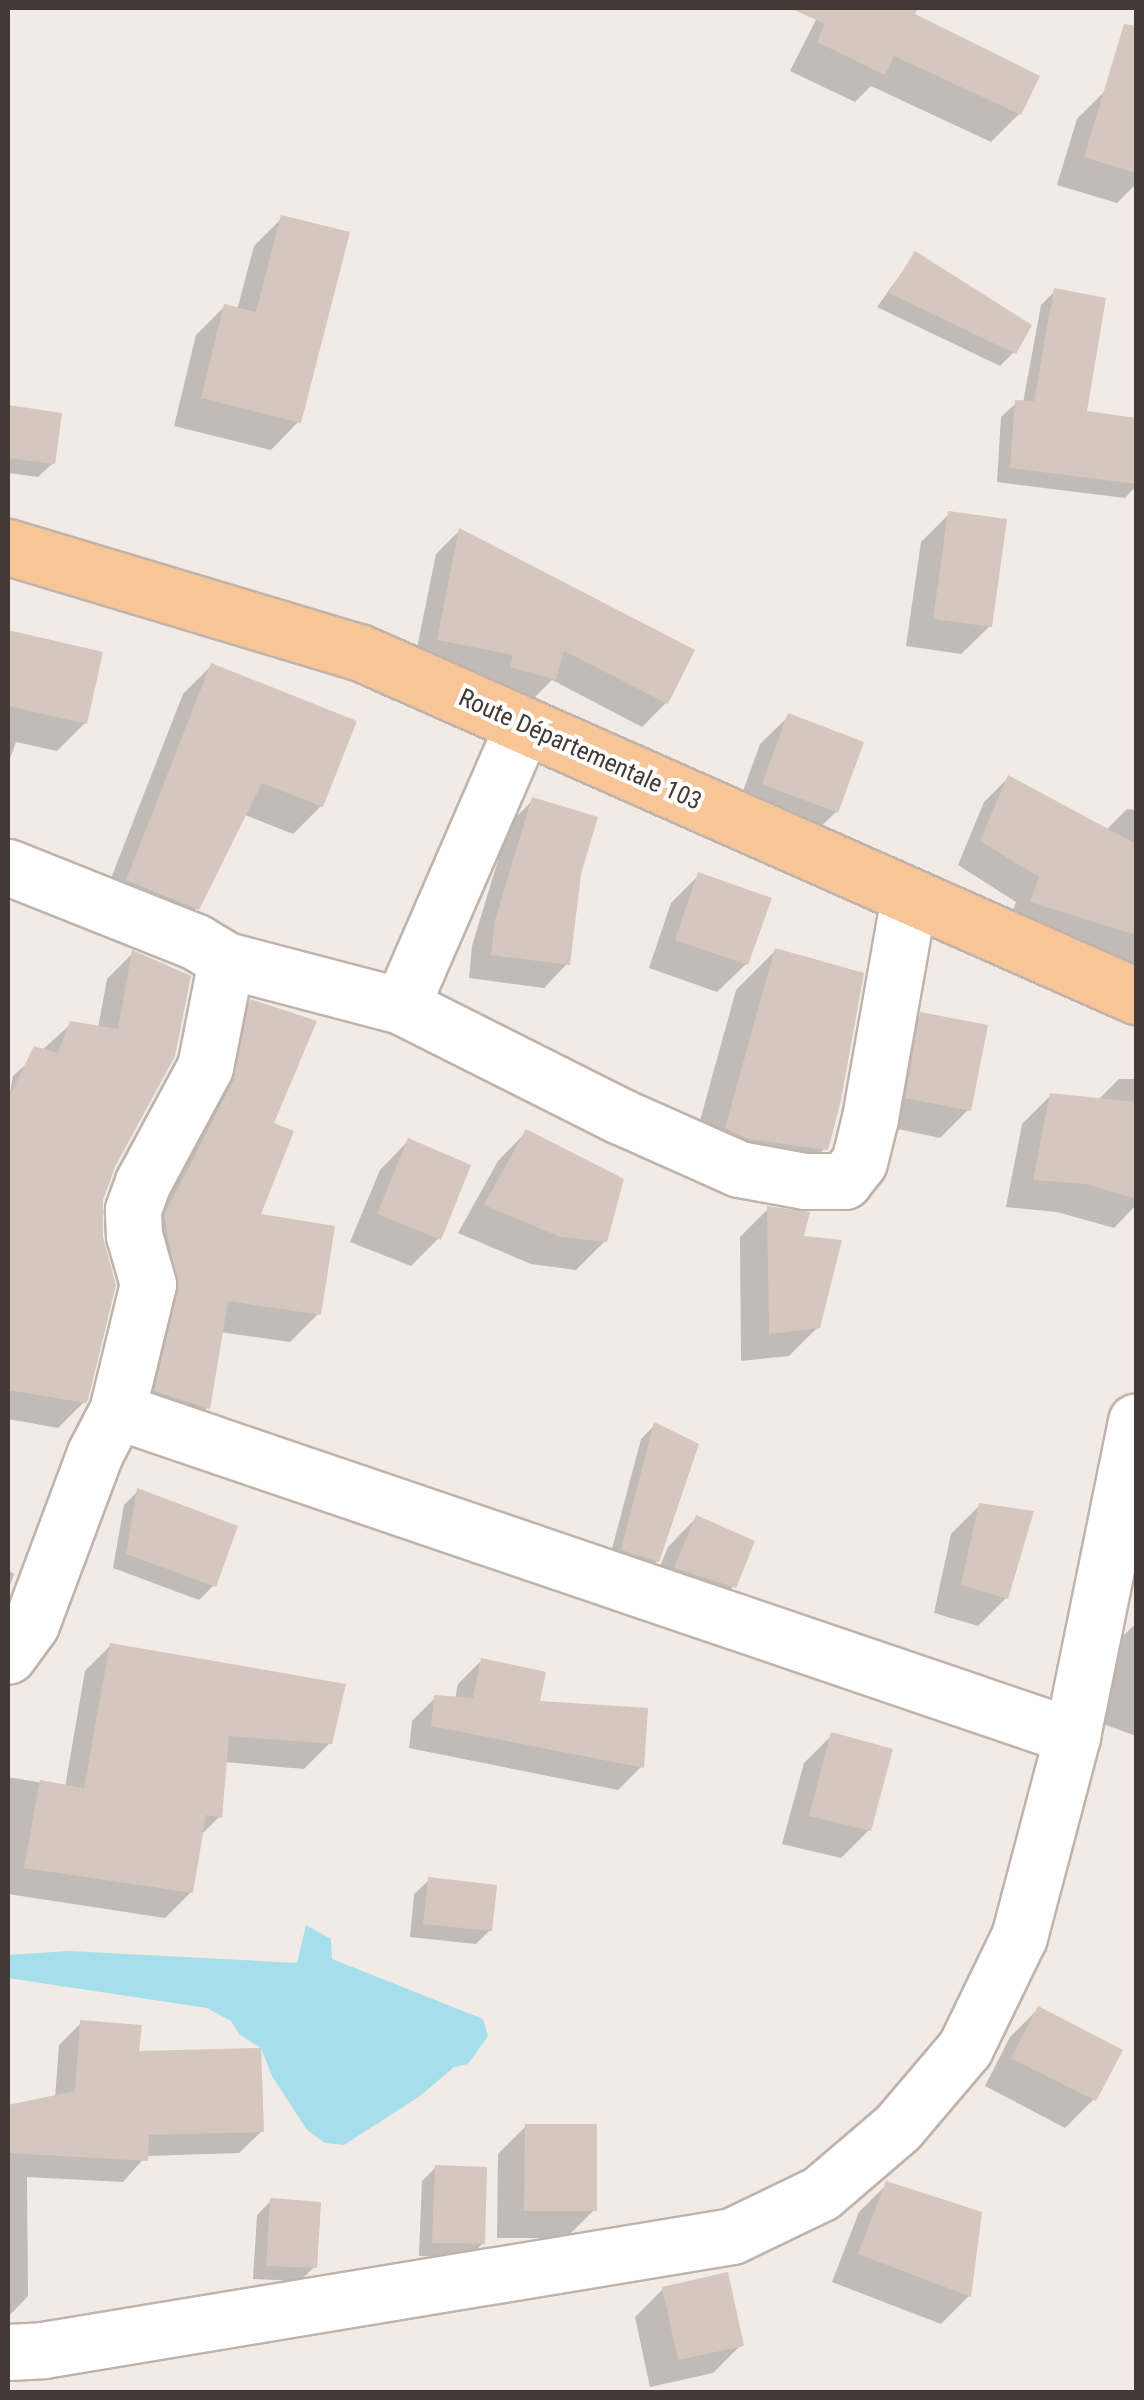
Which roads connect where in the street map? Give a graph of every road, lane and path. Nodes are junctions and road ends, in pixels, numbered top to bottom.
1 (8, 548) edge
2 (523, 725) junction
3 (8, 867) edge
4 (909, 896) junction
5 (226, 960) junction
6 (1136, 996) edge
7 (401, 1006) junction
8 (117, 1411) junction
9 (1136, 1421) edge
10 (8, 1656) edge
11 (1072, 1736) junction
12 (34, 2365) edge

1 - 2 main road, Route Départementale 103
2 - 4 main road, Route Départementale 103
2 - 7 street
3 - 5 street
4 - 6 main road, Route Départementale 103
4 - 7 street
5 - 7 street
5 - 8 street
8 - 10 street
8 - 11 street
9 - 11 street
11 - 12 street

